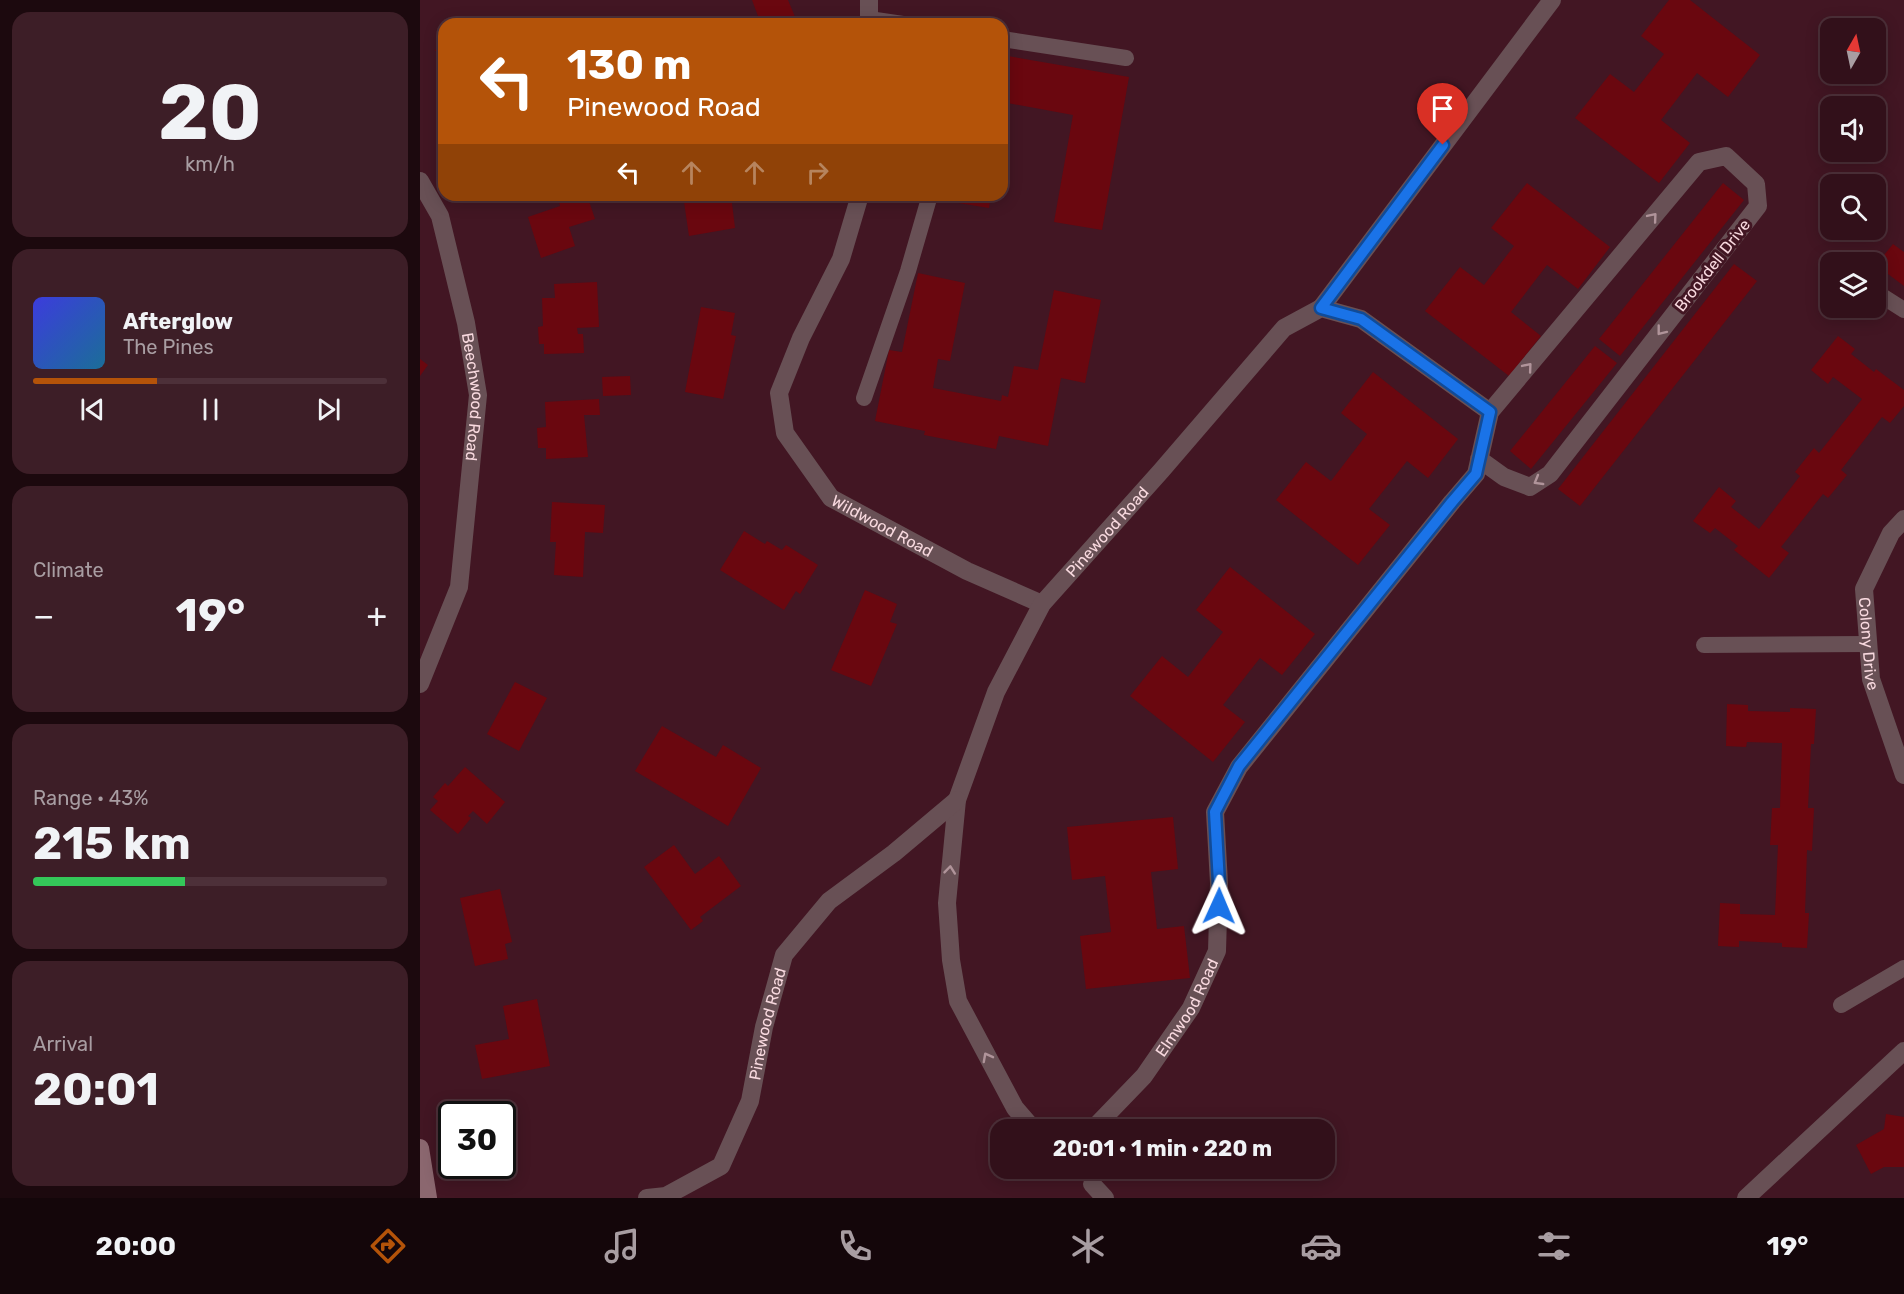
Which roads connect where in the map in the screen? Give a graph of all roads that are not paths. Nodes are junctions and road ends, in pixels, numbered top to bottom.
1 (869, 0) edge
2 (1552, 0) edge
3 (869, 18) edge
4 (1008, 40) edge
5 (1126, 58) dead end
6 (420, 181) edge
7 (858, 201) edge
8 (928, 201) edge
9 (1886, 299) edge
10 (1321, 308) junction
11 (1904, 310) edge
12 (864, 398) dead end
13 (1490, 412) junction
14 (1479, 459) junction
15 (1904, 519) edge
16 (1042, 604) junction
17 (1868, 644) junction
18 (1704, 645) dead end
19 (420, 684) edge
20 (1904, 774) edge
21 (957, 800) junction
22 (1904, 968) edge
23 (1841, 1005) dead end
24 (1904, 1051) edge
25 (1024, 1119) edge
26 (1103, 1119) edge
27 (420, 1148) edge
28 (1092, 1184) dead end
29 (428, 1198) edge
30 (647, 1198) edge
31 (1105, 1198) edge
32 (1746, 1198) edge

1 - 3 street
2 - 10 street, Pinewood Road
4 - 5 lane
6 - 19 street, Beechwood Road
7 - 16 street, Wildwood Road
8 - 12 lane
9 - 11 lane
10 - 13 street
10 - 16 street, Pinewood Road
13 - 14 street, Elmwood Road
13 -> 14 street, Brookdell Drive
14 - 26 street, Elmwood Road
15 - 17 street, Colony Drive
16 - 21 street, Pinewood Road
17 - 18 lane
17 - 20 street, Colony Drive
25 -> 21 street, Pinewood Road
21 - 30 street, Pinewood Road
22 - 23 lane
24 - 32 street
27 - 29 main road
28 - 31 street

